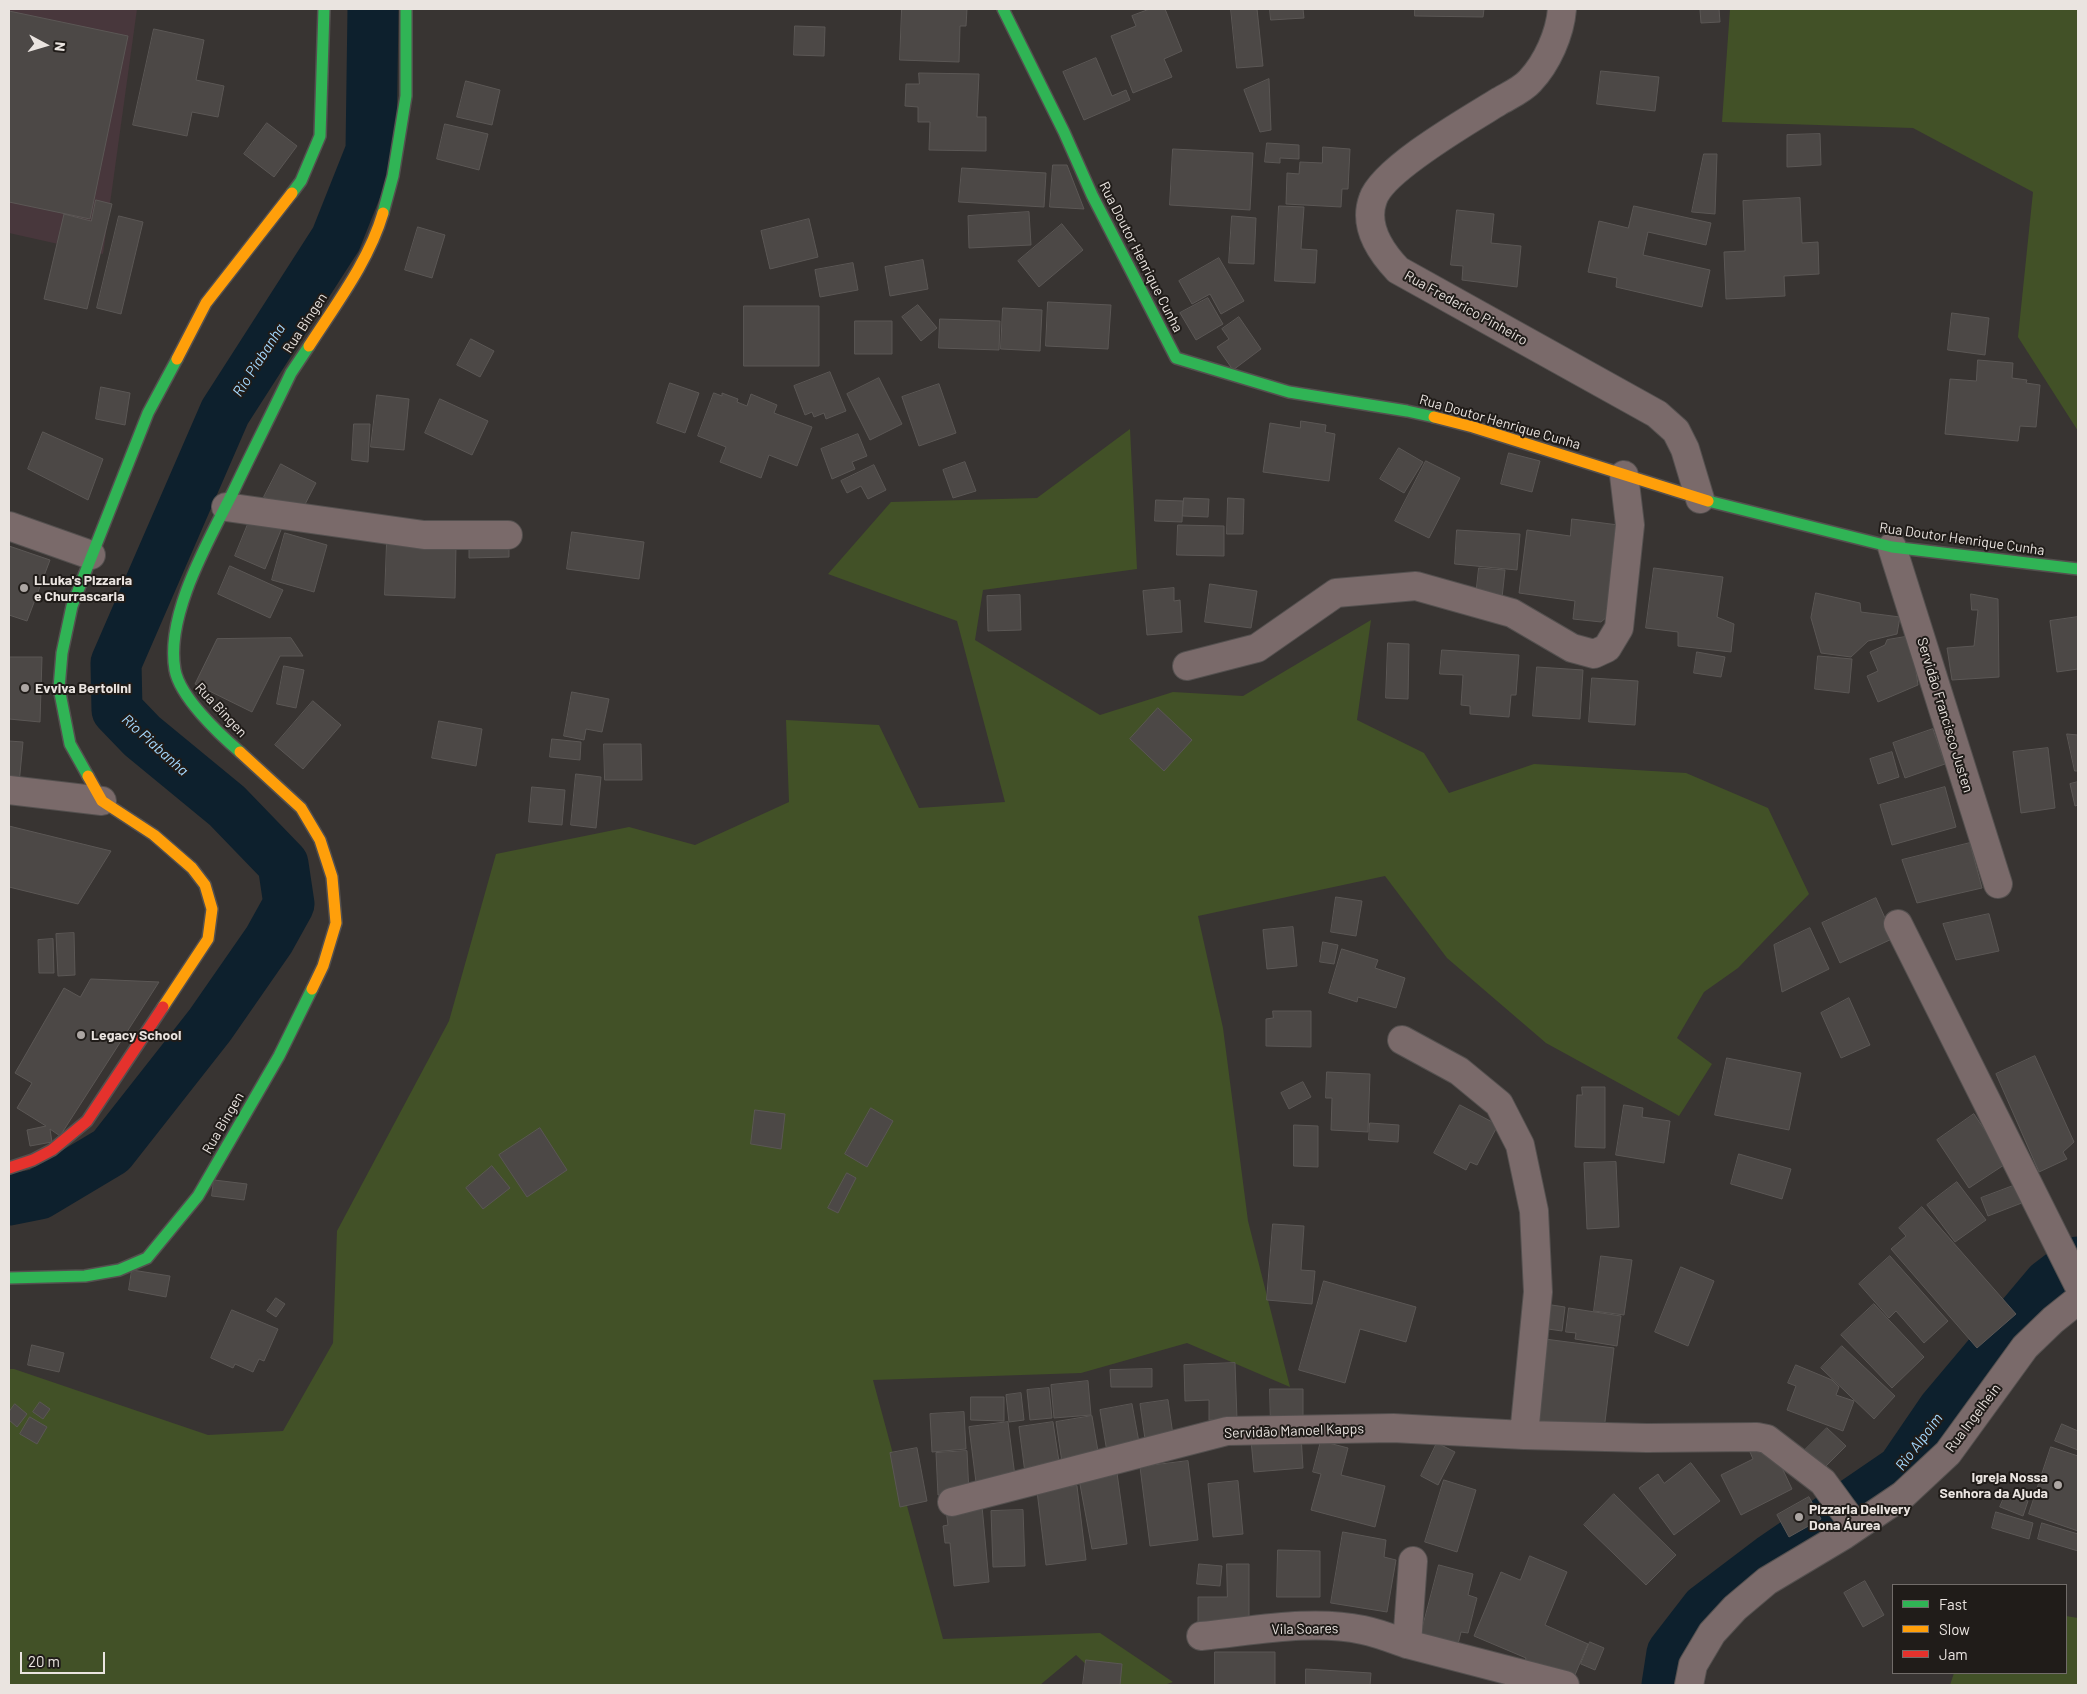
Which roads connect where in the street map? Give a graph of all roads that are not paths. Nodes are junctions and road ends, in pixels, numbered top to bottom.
1 (324, 9) edge
2 (406, 9) edge
3 (1003, 9) edge
4 (1562, 9) edge
5 (1624, 475) junction
6 (1700, 499) junction
7 (226, 507) junction
8 (9, 526) edge
9 (508, 535) dead end
10 (1892, 546) junction
11 (91, 555) junction
12 (2078, 569) edge
13 (1187, 666) dead end
14 (9, 790) edge
15 (102, 801) junction
16 (1998, 884) dead end
17 (1898, 924) dead end
18 (1402, 1040) dead end
19 (9, 1168) edge
20 (9, 1278) edge
21 (2078, 1284) edge
22 (2078, 1300) edge
23 (1524, 1435) junction
24 (952, 1502) dead end
25 (1854, 1525) junction
26 (1413, 1561) dead end
27 (1201, 1636) dead end
28 (1407, 1644) junction
29 (1565, 1685) edge
30 (1689, 1685) edge

1 - 11 main road
2 - 7 main road, Rua Bingen
3 - 5 main road, Rua Doutor Henrique Cunha
4 - 6 street, Rua Frederico Pinheiro
5 - 6 main road, Rua Doutor Henrique Cunha
5 - 13 street
6 - 10 main road, Rua Doutor Henrique Cunha
7 - 9 street
7 - 20 main road, Rua Bingen
8 - 11 street
10 - 12 main road, Rua Doutor Henrique Cunha
10 - 16 street, Servidão Francisco Justen
11 - 15 main road
14 - 15 street
15 - 19 main road
17 - 21 street
18 - 23 street
22 - 25 street, Rua Ingelhein
23 - 24 street, Servidão Manoel Kapps
23 - 25 street, Servidão Manoel Kapps
25 - 30 street, Rua Ingelhein
26 - 28 street
27 - 28 street, Vila Soares
28 - 29 street, Vila Soares

